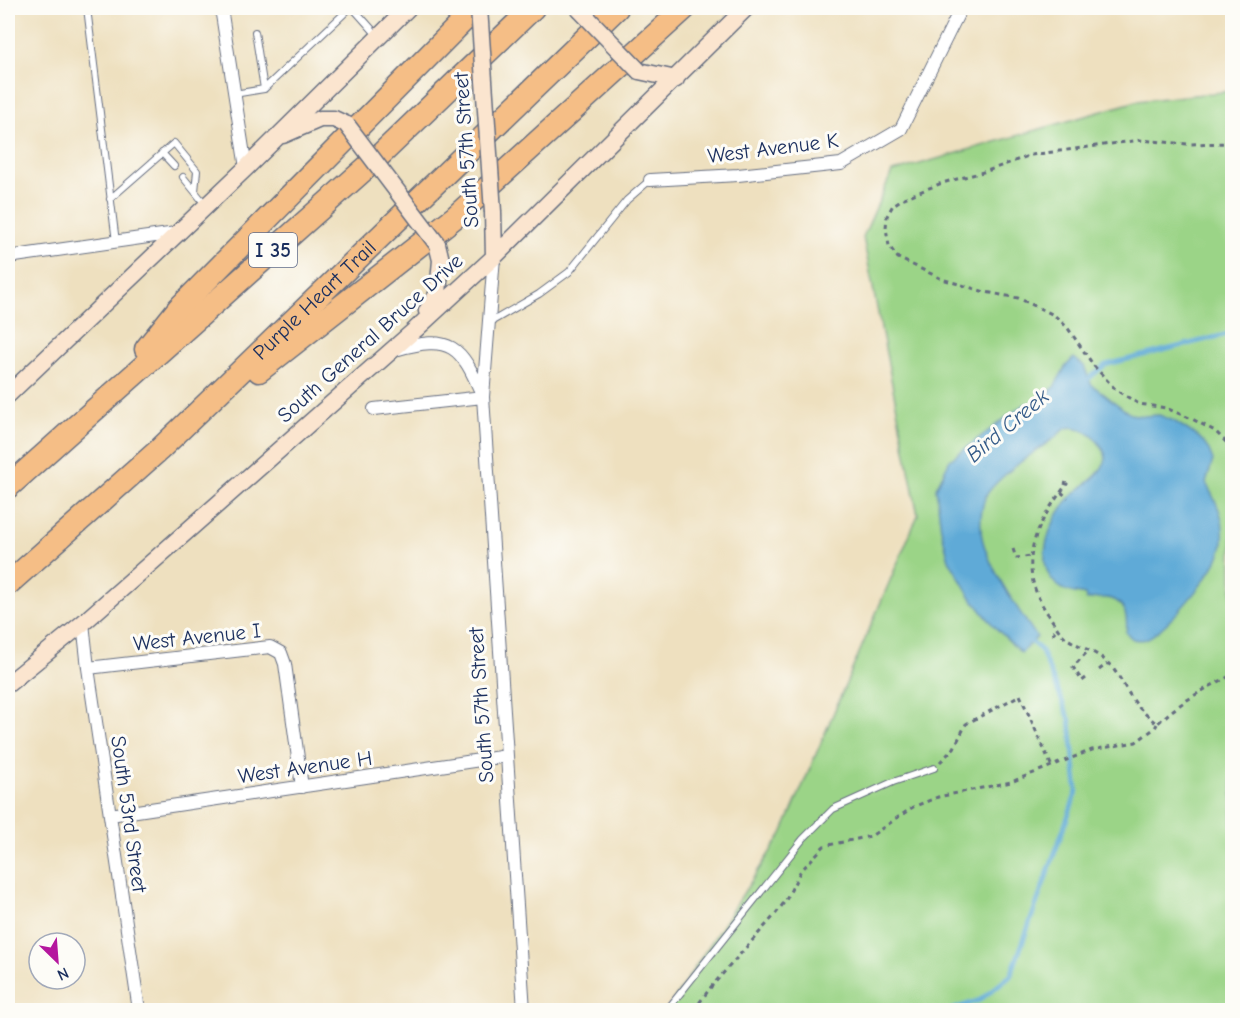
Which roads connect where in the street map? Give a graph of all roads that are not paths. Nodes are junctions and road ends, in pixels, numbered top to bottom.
1 (87, 8) edge
2 (221, 8) edge
3 (352, 8) edge
4 (408, 8) edge
5 (478, 8) edge
6 (533, 8) edge
7 (578, 8) edge
8 (617, 8) edge
9 (685, 8) edge
10 (746, 8) edge
11 (961, 8) edge
12 (255, 32) dead end
13 (378, 36) junction
14 (676, 79) junction
15 (264, 89) junction
16 (234, 94) junction
17 (276, 138) junction
18 (162, 153) junction
19 (174, 166) dead end
20 (246, 168) junction
21 (183, 177) dead end
22 (650, 180) joint
23 (195, 191) junction
24 (110, 200) junction
25 (206, 205) junction
26 (176, 233) junction
27 (116, 242) junction
28 (8, 257) edge
29 (495, 257) junction
30 (489, 323) junction
31 (416, 329) junction
32 (389, 351) junction
33 (8, 395) edge
34 (483, 397) junction
35 (106, 400) junction
36 (374, 409) dead end
37 (159, 450) junction
38 (8, 487) edge
39 (8, 584) edge
40 (83, 623) junction
41 (88, 668) junction
42 (8, 684) edge
43 (507, 756) junction
44 (934, 768) road end
45 (302, 787) junction
46 (110, 815) junction
47 (139, 1011) edge
48 (524, 1011) edge
49 (667, 1011) edge

1 - 24 lane
2 - 16 street
3 - 13 lane
3 - 15 lane
4 - 13 main road
5 - 29 main road, South 57th Street, bridge
5 - 35 highway
6 - 35 highway, I 35
7 - 14 main road, bridge
8 - 37 highway, Purple Heart Trail
9 - 37 highway
10 - 14 main road, South General Bruce Drive
11 - 22 street, West Avenue K
12 - 15 lane
13 - 17 main road
14 - 29 main road, South General Bruce Drive
15 - 16 lane
16 - 20 street
17 - 20 main road
17 - 31 main road, bridge
18 - 19 lane
18 - 23 lane
18 - 24 lane
20 - 25 main road
21 - 23 lane
22 - 30 lane
23 - 25 lane
24 - 27 lane
25 - 26 main road
26 - 27 street
26 - 33 main road
27 - 28 street
29 - 30 street, South 57th Street
29 - 31 main road, South General Bruce Drive
30 - 34 street, South 57th Street
31 - 32 main road, South General Bruce Drive
32 - 34 street, South 57th Street
32 - 40 main road, South General Bruce Drive
34 - 36 street
34 - 43 street, South 57th Street
35 - 38 highway, I 35
37 - 39 highway, Purple Heart Trail
40 - 41 street, South 53rd Street
40 - 42 main road, South General Bruce Drive
41 - 45 street, West Avenue I
41 - 46 street, South 53rd Street
43 - 45 street, West Avenue H
43 - 48 street, South 57th Street
44 - 49 lane
45 - 46 street, West Avenue H
46 - 47 street, South 53rd Street

